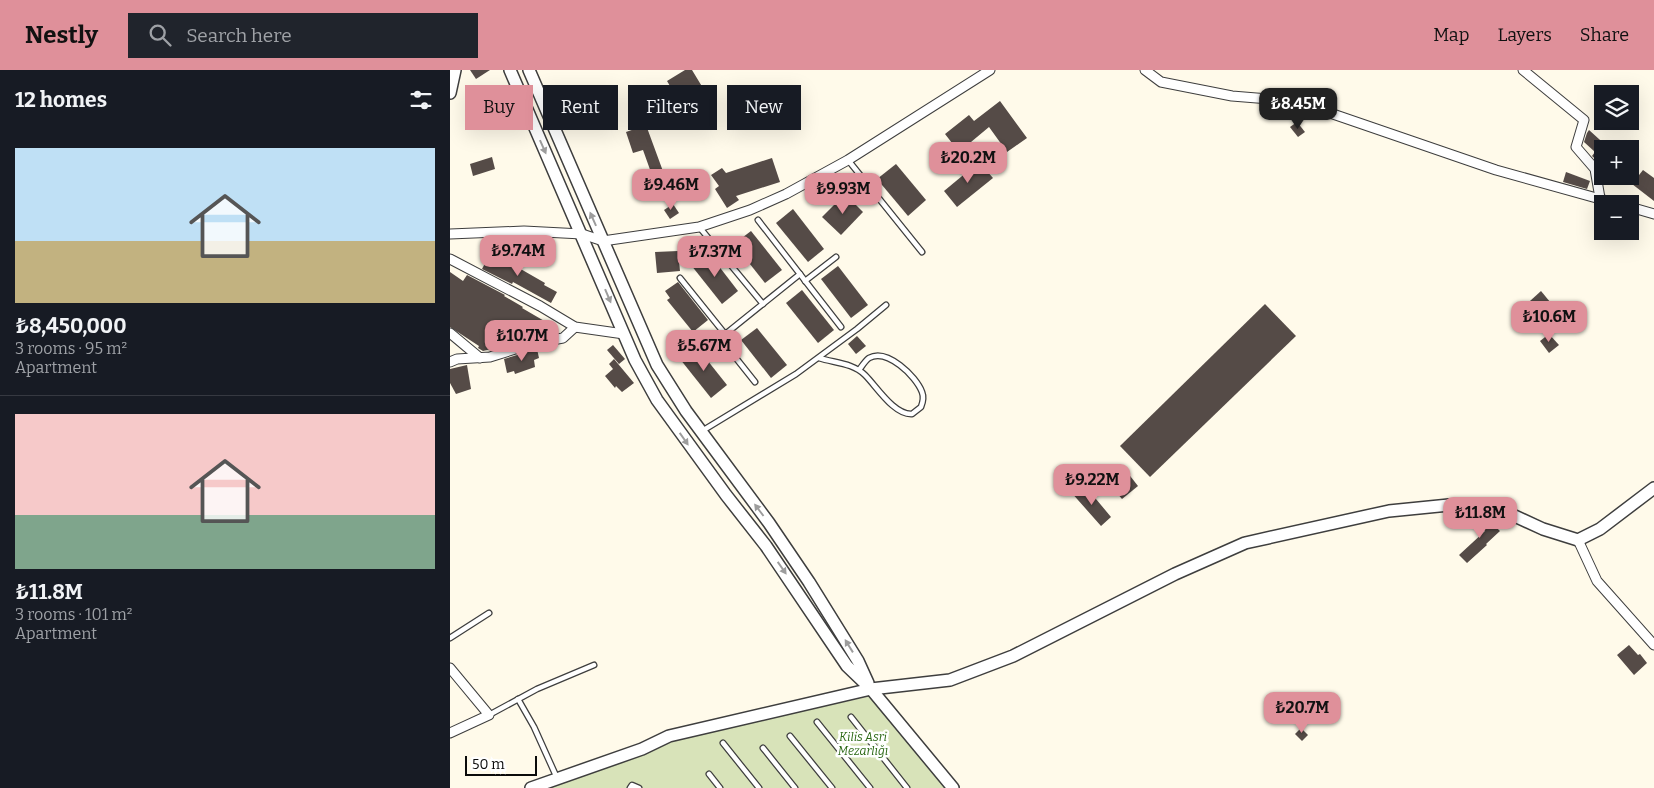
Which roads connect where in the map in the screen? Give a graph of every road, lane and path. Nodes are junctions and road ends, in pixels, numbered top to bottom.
1 (455, 70) edge
2 (510, 70) edge
3 (528, 70) edge
4 (990, 70) edge
5 (1145, 70) edge
6 (1523, 70) edge
7 (450, 93) edge
8 (848, 160) junction
9 (1600, 195) edge
10 (1594, 196) edge
11 (1639, 210) edge
12 (1654, 214) edge
13 (758, 220) dead end
14 (699, 227) junction
15 (450, 234) edge
16 (582, 234) junction
17 (603, 241) junction
18 (922, 252) dead end
19 (836, 257) dead end
20 (450, 259) edge
21 (800, 274) junction
22 (680, 278) dead end
23 (805, 281) junction
24 (762, 304) junction
25 (886, 305) dead end
26 (575, 327) junction
27 (840, 327) dead end
28 (450, 333) edge
29 (624, 334) junction
30 (725, 334) junction
31 (720, 338) junction
32 (713, 344) dead end
33 (480, 358) junction
34 (819, 358) junction
35 (450, 362) edge
36 (860, 370) junction
37 (755, 382) dead end
38 (701, 432) junction
39 (1654, 488) edge
40 (1578, 540) junction
41 (489, 612) dead end
42 (450, 638) edge
43 (1654, 646) edge
44 (594, 664) dead end
45 (450, 668) edge
46 (871, 689) junction
47 (518, 699) junction
48 (489, 714) junction
49 (850, 717) dead end
50 (817, 722) dead end
51 (450, 733) edge
52 (790, 736) dead end
53 (723, 743) dead end
54 (763, 748) dead end
55 (709, 774) dead end
56 (558, 779) junction
57 (531, 788) edge
58 (630, 788) edge
59 (638, 788) edge
60 (720, 788) edge
61 (759, 788) edge
62 (795, 788) edge
63 (832, 788) edge
64 (870, 788) edge
65 (907, 788) edge
66 (953, 788) edge

1 - 7 street
2 -> 16 street
17 -> 3 street
4 - 8 street
5 - 10 street
6 - 9 street
8 - 14 street
8 - 18 lane
11 - 12 street
13 - 21 lane
14 - 17 street
14 - 24 lane
15 - 16 street
16 - 17 street
16 -> 29 street
17 - 38 street
19 - 23 lane
20 - 26 street
21 - 23 lane
21 - 24 lane
22 - 30 lane
23 - 27 lane
24 - 30 lane
25 - 34 lane
26 - 29 street
26 - 33 street
28 - 33 street
29 -> 46 street
30 - 31 lane
31 - 32 lane
31 - 37 lane
33 - 35 street
34 - 36 lane
34 - 38 lane
36 - 36 lane
46 -> 38 street
39 - 40 street
40 - 43 street
40 - 46 street
41 - 42 lane
44 - 47 lane
45 - 48 street
46 - 56 street
46 - 66 street
47 - 48 lane
47 - 56 lane
48 - 51 street
49 - 65 lane
50 - 64 lane
52 - 63 lane
53 - 61 lane
54 - 62 lane
55 - 60 lane
56 - 57 street
58 - 59 lane

